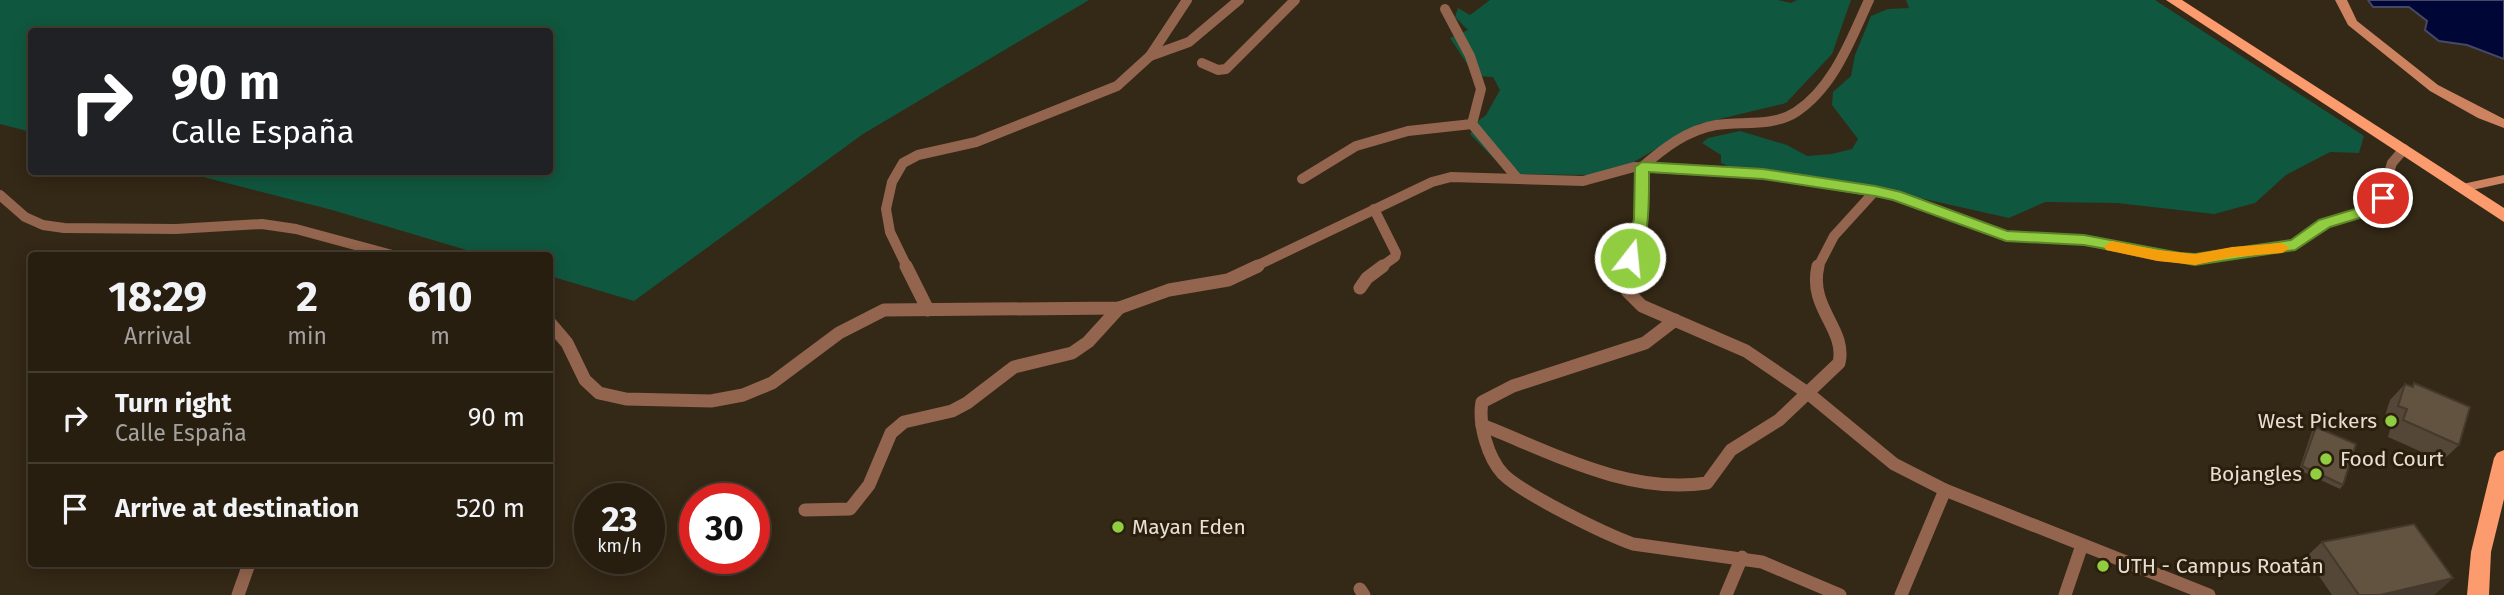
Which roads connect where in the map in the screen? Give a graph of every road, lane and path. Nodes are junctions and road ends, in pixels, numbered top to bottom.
1 (1187, 0) edge
2 (1239, 0) edge
3 (1295, 0) edge
4 (1868, 0) edge
5 (2173, 0) edge
6 (2341, 0) edge
7 (1445, 9) dead end
8 (1150, 56) junction
9 (1202, 63) dead end
10 (1472, 124) junction
11 (2504, 124) edge
12 (2404, 149) junction
13 (1642, 167) junction
14 (1517, 178) junction
15 (1302, 179) dead end
16 (2504, 180) edge
17 (2463, 188) junction
18 (1875, 191) junction
19 (0, 195) edge
20 (1374, 209) junction
21 (2504, 216) edge
22 (381, 252) edge
23 (1360, 289) dead end
24 (1119, 309) junction
25 (928, 310) junction
26 (1675, 320) junction
27 (553, 326) edge
28 (1809, 394) junction
29 (1482, 425) junction
30 (2504, 458) edge
31 (1945, 490) junction
32 (805, 510) dead end
33 (2082, 544) junction
34 (1742, 557) junction
35 (248, 567) edge
36 (238, 595) edge
37 (1726, 595) edge
38 (1840, 595) edge
39 (1901, 595) edge
40 (2064, 595) edge
41 (2209, 595) edge
42 (2478, 595) edge

1 - 8 street
2 - 8 street
3 - 9 street
4 - 13 street
5 - 12 main road
6 - 11 street
7 - 10 street
8 - 25 street
10 - 14 street
10 - 15 street
12 - 17 main road
12 - 18 street
13 - 14 street
13 - 18 street
13 - 26 street
14 - 20 street
16 - 17 street
17 - 21 main road
18 - 28 street
19 - 22 street
20 - 23 street
20 - 24 street
24 - 25 street
24 - 32 street
25 - 27 street
26 - 28 street
26 - 29 street
28 - 29 street
28 - 31 street
29 - 34 street
30 - 42 main road
31 - 33 street
31 - 39 street
33 - 40 street
33 - 41 street
34 - 37 street
34 - 38 street
35 - 36 street

